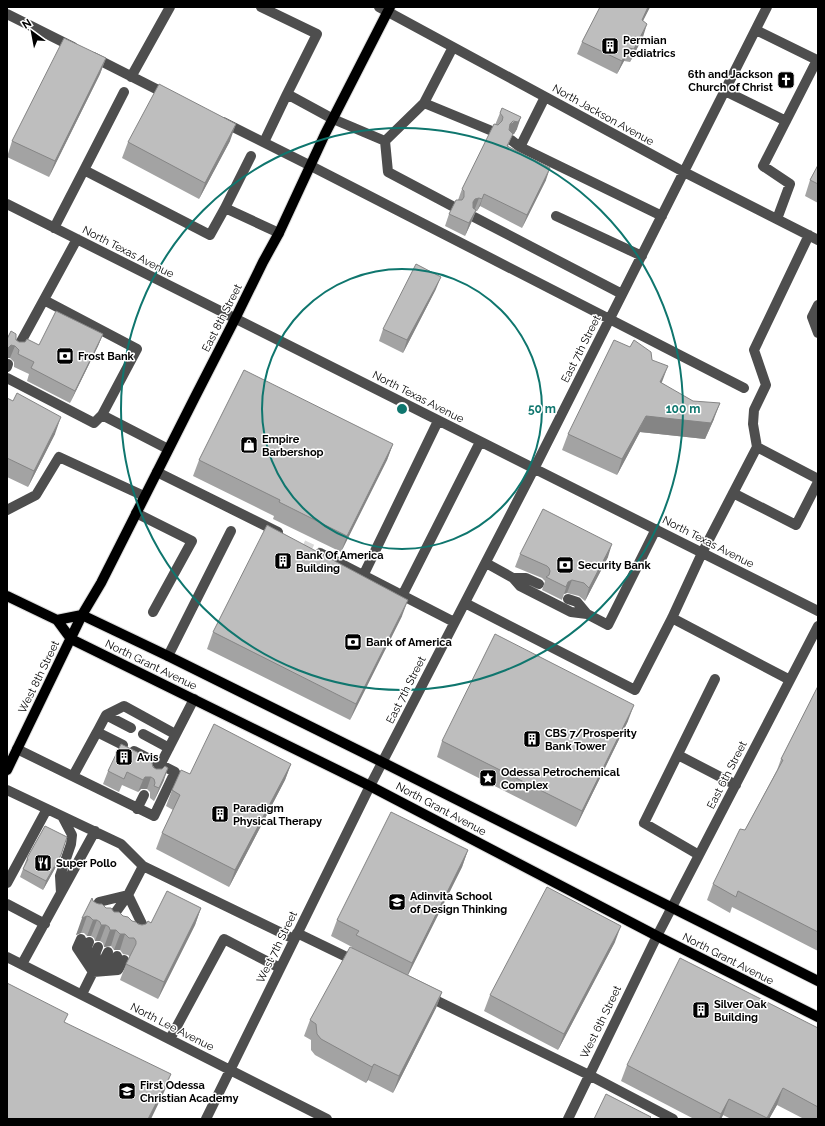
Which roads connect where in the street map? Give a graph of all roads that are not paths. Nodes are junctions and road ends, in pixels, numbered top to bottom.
1 (170, 7) edge
2 (261, 7) edge
3 (768, 7) edge
4 (386, 8) edge
5 (9, 14) edge
6 (756, 30) junction
7 (453, 47) junction
8 (817, 61) edge
9 (132, 77) junction
10 (725, 91) junction
11 (124, 92) dead end
12 (287, 94) junction
13 (546, 97) junction
14 (180, 101) edge
15 (424, 103) junction
16 (215, 118) edge
17 (334, 119) junction
18 (786, 121) junction
19 (492, 131) edge
20 (511, 140) edge
21 (385, 141) junction
22 (264, 142) junction
23 (520, 147) junction
24 (251, 156) dead end
25 (310, 166) junction
26 (84, 170) junction
27 (684, 172) junction
28 (7, 204) edge
29 (454, 207) edge
30 (225, 208) junction
31 (556, 216) dead end
32 (662, 216) junction
33 (474, 217) edge
34 (777, 219) junction
35 (54, 228) junction
36 (279, 233) junction
37 (813, 238) edge
38 (77, 239) junction
39 (642, 256) junction
40 (622, 294) junction
41 (44, 300) junction
42 (818, 306) edge
43 (235, 319) junction
44 (610, 319) junction
45 (818, 333) edge
46 (17, 349) edge
47 (7, 378) edge
48 (744, 388) dead end
49 (102, 416) junction
50 (438, 421) junction
51 (480, 442) junction
52 (757, 448) junction
53 (168, 449) junction
54 (534, 469) junction
55 (157, 472) junction
56 (818, 479) edge
57 (818, 482) edge
58 (733, 493) junction
59 (144, 496) junction
60 (7, 510) edge
61 (136, 514) junction
62 (656, 529) junction
63 (231, 531) dead end
64 (289, 538) edge
65 (320, 553) tunnel mouth
66 (702, 553) junction
67 (486, 563) junction
68 (363, 576) junction
69 (513, 578) junction
70 (539, 584) dead end
71 (7, 596) edge
72 (402, 596) junction
73 (568, 599) edge
74 (464, 603) junction
75 (818, 611) edge
76 (153, 612) dead end
77 (586, 614) junction
78 (82, 615) junction
79 (672, 618) junction
80 (57, 620) junction
81 (454, 622) junction
82 (818, 626) edge
83 (71, 639) junction
84 (168, 656) junction
85 (716, 680) dead end
86 (790, 680) junction
87 (194, 699) junction
88 (106, 714) junction
89 (131, 728) dead end
90 (98, 732) junction
91 (143, 734) dead end
92 (175, 734) junction
93 (123, 745) edge
94 (169, 748) junction
95 (134, 751) edge
96 (12, 754) edge
97 (678, 755) junction
98 (382, 762) junction
99 (160, 764) junction
100 (7, 770) edge
101 (73, 776) junction
102 (154, 776) edge
103 (736, 785) junction
104 (370, 786) junction
105 (7, 790) edge
106 (144, 796) dead end
107 (47, 809) junction
108 (137, 809) junction
109 (62, 816) junction
110 (95, 831) junction
111 (699, 855) junction
112 (143, 866) junction
113 (7, 883) edge
114 (61, 892) junction
115 (128, 895) junction
116 (7, 904) edge
117 (672, 908) junction
118 (124, 915) edge
119 (44, 924) junction
120 (133, 933) edge
121 (296, 936) junction
122 (657, 936) junction
123 (7, 957) edge
124 (22, 964) junction
125 (280, 968) junction
126 (368, 968) edge
127 (93, 972) junction
128 (818, 981) edge
129 (418, 992) edge
130 (82, 994) junction
131 (818, 1017) edge
132 (170, 1039) junction
133 (230, 1070) junction
134 (589, 1075) junction
135 (206, 1119) edge
136 (327, 1119) edge
137 (568, 1119) edge
138 (673, 1119) edge

1 - 9 street
2 - 12 street
3 - 6 street, East 7th Street
4 - 7 street, North Jackson Avenue
4 - 17 main road, East 8th Street
5 - 9 street
6 - 8 street
6 - 10 street, East 7th Street
7 - 13 street, North Jackson Avenue
7 - 15 street
8 - 18 street
9 - 14 street
10 - 18 street
10 - 27 street, East 7th Street
11 - 26 street
12 - 17 street
12 - 22 street
13 - 23 street
13 - 27 street, North Jackson Avenue
15 - 19 street
15 - 21 street
16 - 22 street
17 - 21 street
17 - 25 main road, East 8th Street
18 - 34 street
20 - 23 street
21 - 29 street
22 - 25 street
23 - 32 street
24 - 30 street
25 - 36 main road, East 8th Street
25 - 44 street
26 - 30 street
26 - 35 street
27 - 32 street, East 7th Street
27 - 34 street, North Jackson Avenue
28 - 35 street, North Texas Avenue
30 - 36 street
31 - 39 street
32 - 39 street, East 7th Street
33 - 40 street
34 - 37 street, North Jackson Avenue
35 - 38 street, North Texas Avenue
36 - 43 main road, East 8th Street
37 - 52 street
38 - 41 street
38 - 43 street, North Texas Avenue
39 - 40 street, East 7th Street
40 - 44 street, East 7th Street
41 - 46 street
41 - 49 street
42 - 45 street
43 - 50 street, North Texas Avenue
43 - 53 main road, East 8th Street
44 - 48 street
44 - 54 street, East 7th Street
47 - 49 street
49 - 53 street
50 - 51 street, North Texas Avenue
50 - 68 street
51 - 54 street, North Texas Avenue
51 - 72 street
52 - 56 street
52 - 58 street
53 - 55 main road, East 8th Street
54 - 62 street, North Texas Avenue
54 - 67 street, East 7th Street
55 - 59 main road, East 8th Street
55 - 64 street
57 - 58 street
58 - 66 street
59 - 60 street
59 - 61 main road, East 8th Street
61 - 76 street
61 - 78 main road, East 8th Street
62 - 66 street, North Texas Avenue
62 - 77 street
63 - 84 street
65 - 68 street
66 - 75 street, North Texas Avenue
66 - 79 street
67 - 69 street
67 - 74 street, East 7th Street
68 - 72 street
69 - 70 street
69 - 77 street
71 - 80 main road, North Grant Avenue
72 - 81 street
73 - 77 street
74 - 79 street
74 - 81 street, East 7th Street
78 - 80 main road
78 - 83 main road, East 8th Street
78 - 84 main road, North Grant Avenue
79 - 86 street
80 - 83 main road, North Grant Avenue
81 - 98 street, East 7th Street
82 - 86 street, East 6th Street
83 - 87 main road, North Grant Avenue
83 - 96 main road, West 8th Street
84 - 98 main road, North Grant Avenue
85 - 97 street
86 - 103 street, East 6th Street
87 - 92 street
87 - 104 main road, North Grant Avenue
88 - 89 street
88 - 90 street
88 - 92 street
90 - 93 street
90 - 101 street
91 - 94 street
92 - 94 street
94 - 99 street
95 - 99 street
96 - 100 main road, West 8th Street
96 - 101 street
97 - 103 street
97 - 111 street
98 - 104 street, East 7th Street
98 - 117 main road, North Grant Avenue
99 - 102 street
99 - 108 street
101 - 108 street
103 - 111 street, East 6th Street
104 - 121 street, West 7th Street
104 - 122 main road, North Grant Avenue
105 - 107 street
106 - 108 street
107 - 109 street
107 - 113 street
109 - 110 street
109 - 114 street
110 - 112 street
110 - 114 street
111 - 117 street, East 6th Street
112 - 115 street
112 - 121 street
114 - 119 street
115 - 115 street
115 - 118 street
115 - 120 street
116 - 119 street
117 - 122 street, East 6th Street
117 - 128 main road, North Grant Avenue
119 - 124 street
121 - 125 street, West 7th Street
121 - 126 street
122 - 131 main road, North Grant Avenue
122 - 134 street, West 6th Street
123 - 124 street, North Lee Avenue
124 - 130 street, North Lee Avenue
125 - 132 street
125 - 133 street, West 7th Street
127 - 127 street
127 - 127 street
127 - 130 street
129 - 134 street
130 - 132 street, North Lee Avenue
132 - 133 street, North Lee Avenue
133 - 135 street, West 7th Street
133 - 136 street, North Lee Avenue
134 - 137 street, West 6th Street
134 - 138 street

